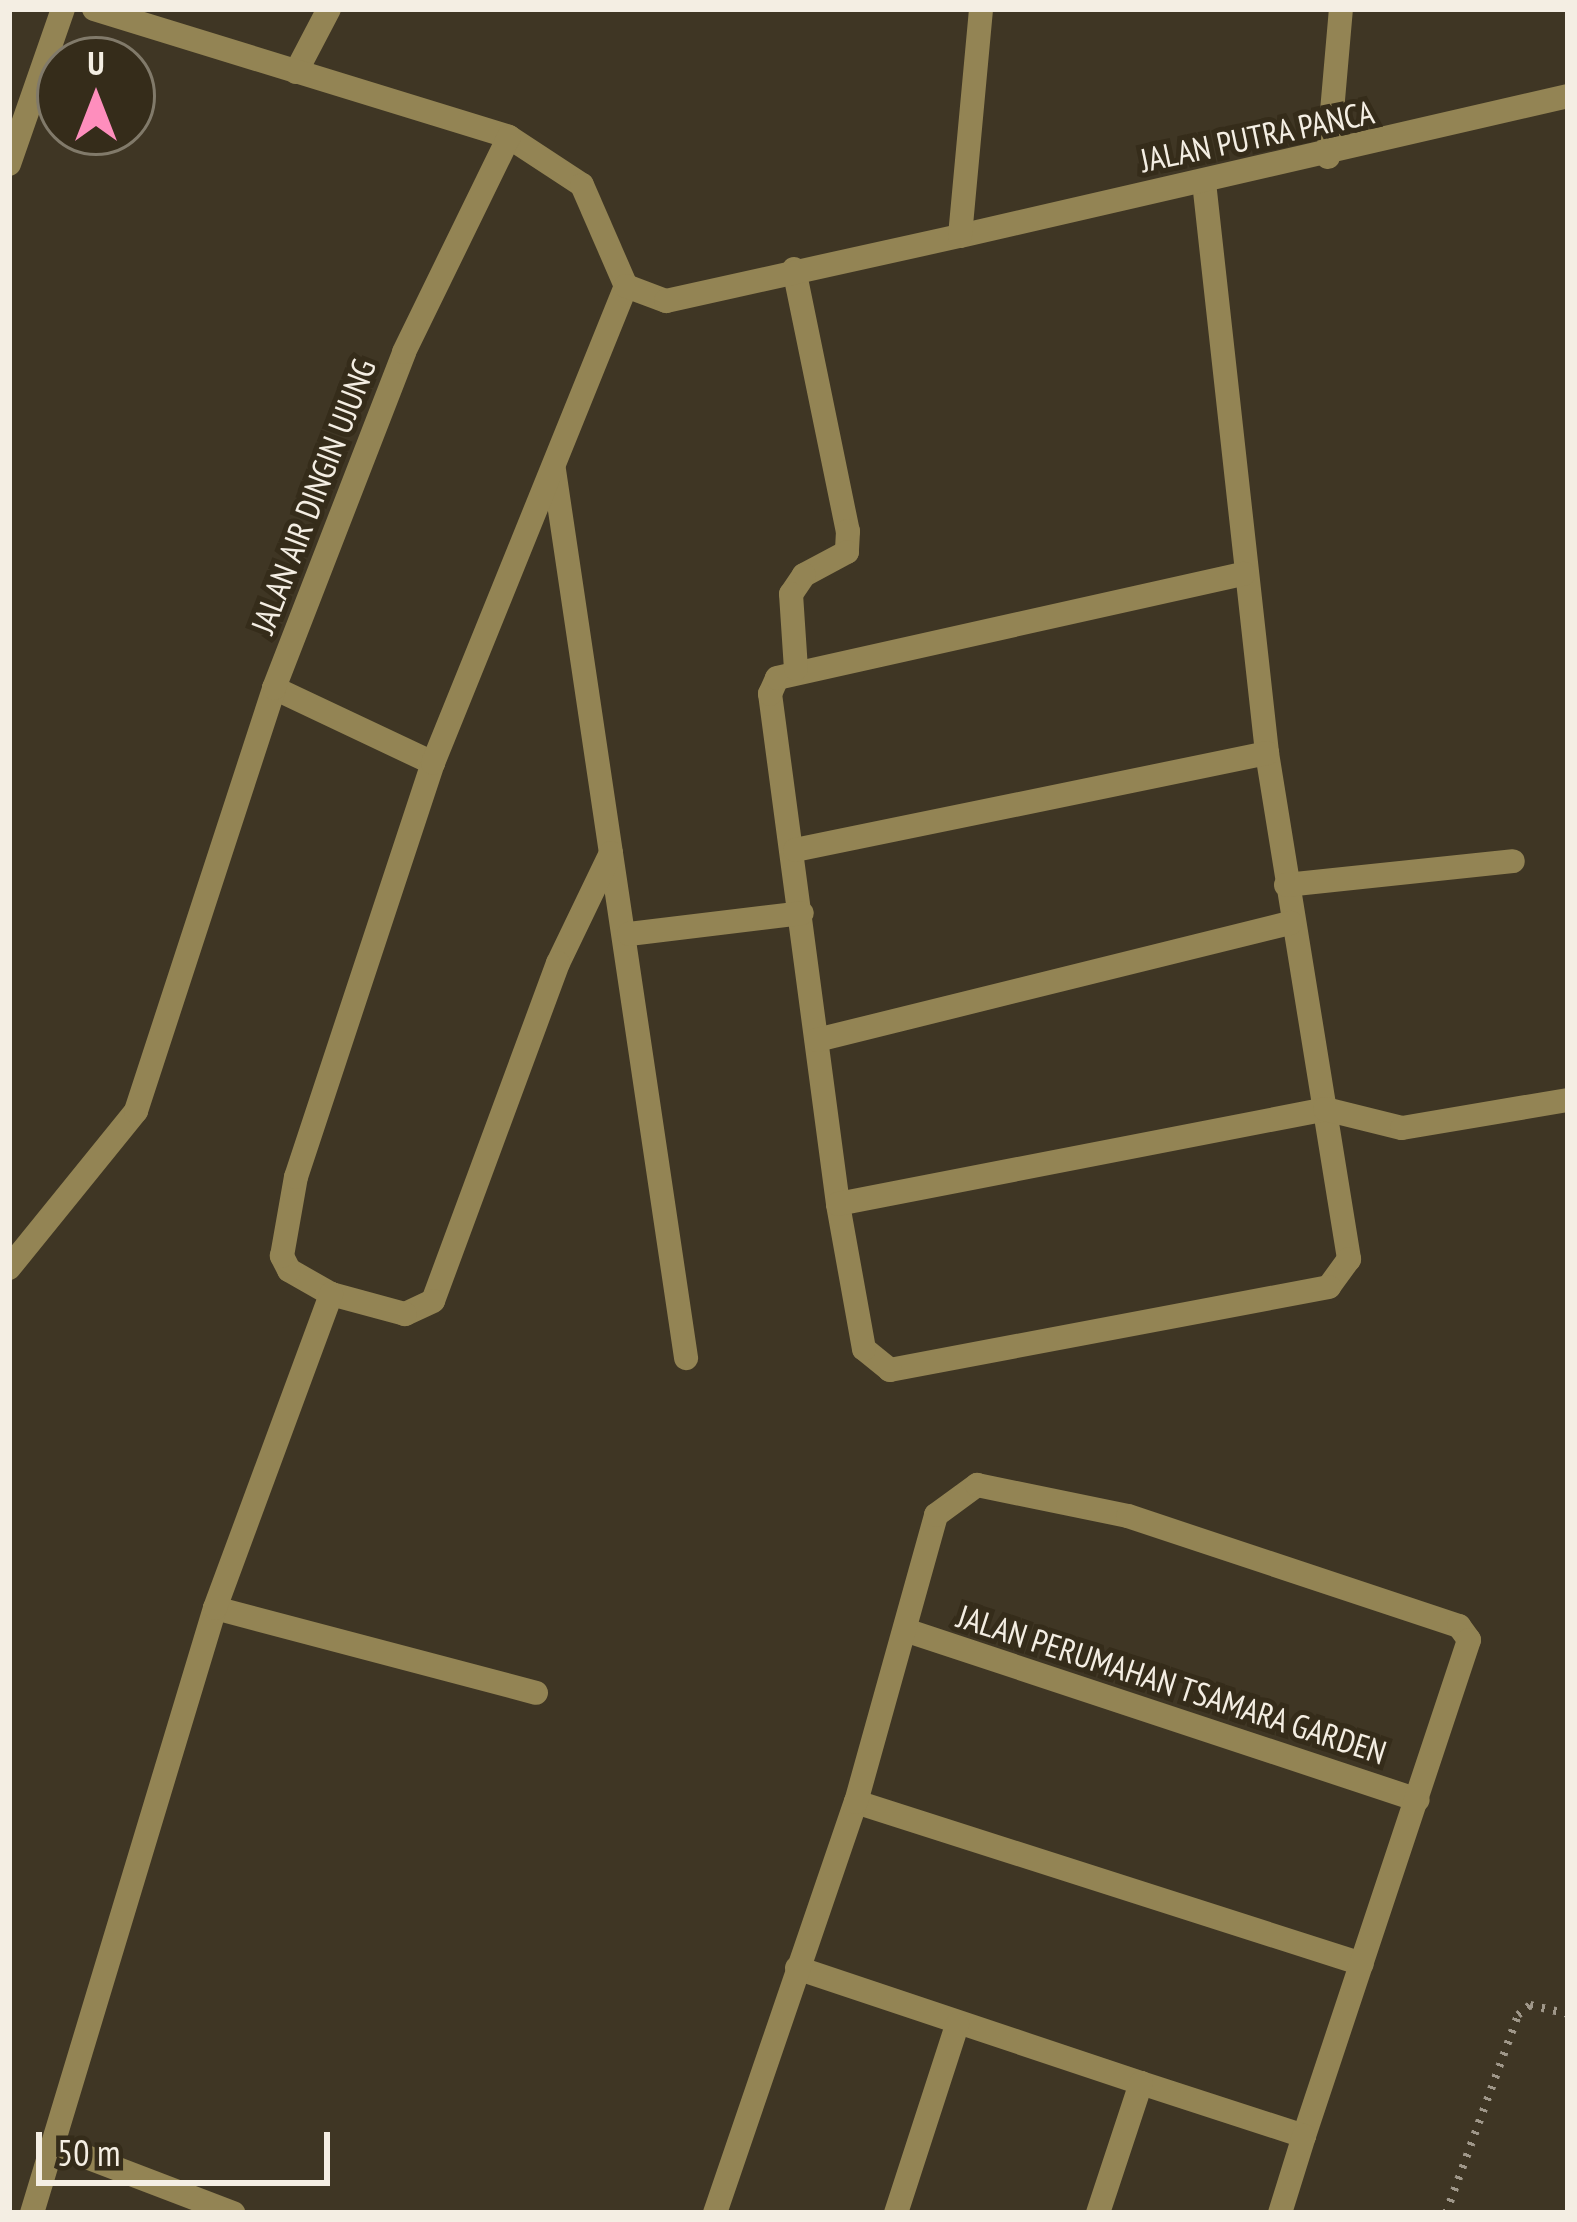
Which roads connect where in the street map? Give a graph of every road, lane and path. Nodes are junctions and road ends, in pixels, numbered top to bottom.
1 (63, 9) edge
2 (94, 9) edge
3 (329, 9) edge
4 (980, 9) edge
5 (1340, 9) edge
6 (296, 72) junction
7 (1568, 96) edge
8 (509, 137) junction
9 (1328, 157) junction
10 (9, 164) edge
11 (1204, 182) junction
12 (960, 236) junction
13 (794, 269) junction
14 (626, 286) junction
15 (554, 467) junction
16 (1244, 574) junction
17 (796, 669) junction
18 (274, 688) junction
19 (1267, 753) junction
20 (433, 763) junction
21 (795, 850) junction
22 (611, 853) junction
23 (1513, 861) dead end
24 (1286, 885) junction
25 (802, 913) junction
26 (1292, 923) junction
27 (629, 934) junction
28 (817, 1040) junction
29 (1568, 1100) edge
30 (1325, 1109) junction
31 (838, 1204) junction
32 (9, 1268) edge
33 (331, 1294) junction
34 (686, 1358) dead end
35 (215, 1608) junction
36 (905, 1630) junction
37 (536, 1693) dead end
38 (1418, 1800) junction
39 (856, 1802) junction
40 (1362, 1964) junction
41 (797, 1968) junction
42 (1568, 2014) edge
43 (956, 2025) junction
44 (1142, 2083) junction
45 (1304, 2136) junction
46 (55, 2145) junction
47 (32, 2213) edge
48 (233, 2213) edge
49 (715, 2213) edge
50 (896, 2213) edge
51 (1099, 2213) edge
52 (1280, 2213) edge
53 (1446, 2213) edge

1 - 10 street
2 - 6 street
3 - 6 street
4 - 12 street
5 - 9 street
6 - 8 street
7 - 9 street, JALAN PUTRA PANCA
8 - 14 street
8 - 18 street, JALAN AIR DINGIN UJUNG
9 - 11 street, JALAN PUTRA PANCA
11 - 12 street, JALAN PUTRA PANCA
11 - 16 street
12 - 13 street, JALAN PUTRA PANCA
13 - 14 street, JALAN PUTRA PANCA
13 - 17 street
14 - 15 street
15 - 20 street
15 - 22 street
16 - 17 street
16 - 19 street
17 - 21 street
18 - 20 street
18 - 32 street, JALAN AIR DINGIN UJUNG
19 - 21 street
19 - 24 street
20 - 33 street
21 - 25 street
22 - 27 street
22 - 33 street
23 - 24 street
24 - 26 street
25 - 27 street
25 - 28 street
26 - 28 street
26 - 30 street
27 - 34 street
28 - 31 street
29 - 30 street
30 - 31 street
30 - 31 street
33 - 35 street
35 - 37 street
35 - 46 street
36 - 38 street, JALAN PERUMAHAN TSAMARA GARDEN
36 - 38 street, JALAN PERUMAHAN TSAMARA GARDEN
36 - 39 street, JALAN PERUMAHAN TSAMARA GARDEN
38 - 40 street, JALAN PERUMAHAN TSAMARA GARDEN
39 - 40 street
39 - 41 street, JALAN PERUMAHAN TSAMARA GARDEN
40 - 45 street, JALAN PERUMAHAN TSAMARA GARDEN
41 - 43 street
41 - 49 street, JALAN PERUMAHAN TSAMARA GARDEN
42 - 53 path
43 - 44 street
43 - 50 street
44 - 45 street
44 - 51 street
45 - 52 street, JALAN PERUMAHAN TSAMARA GARDEN
46 - 47 street
46 - 48 street

